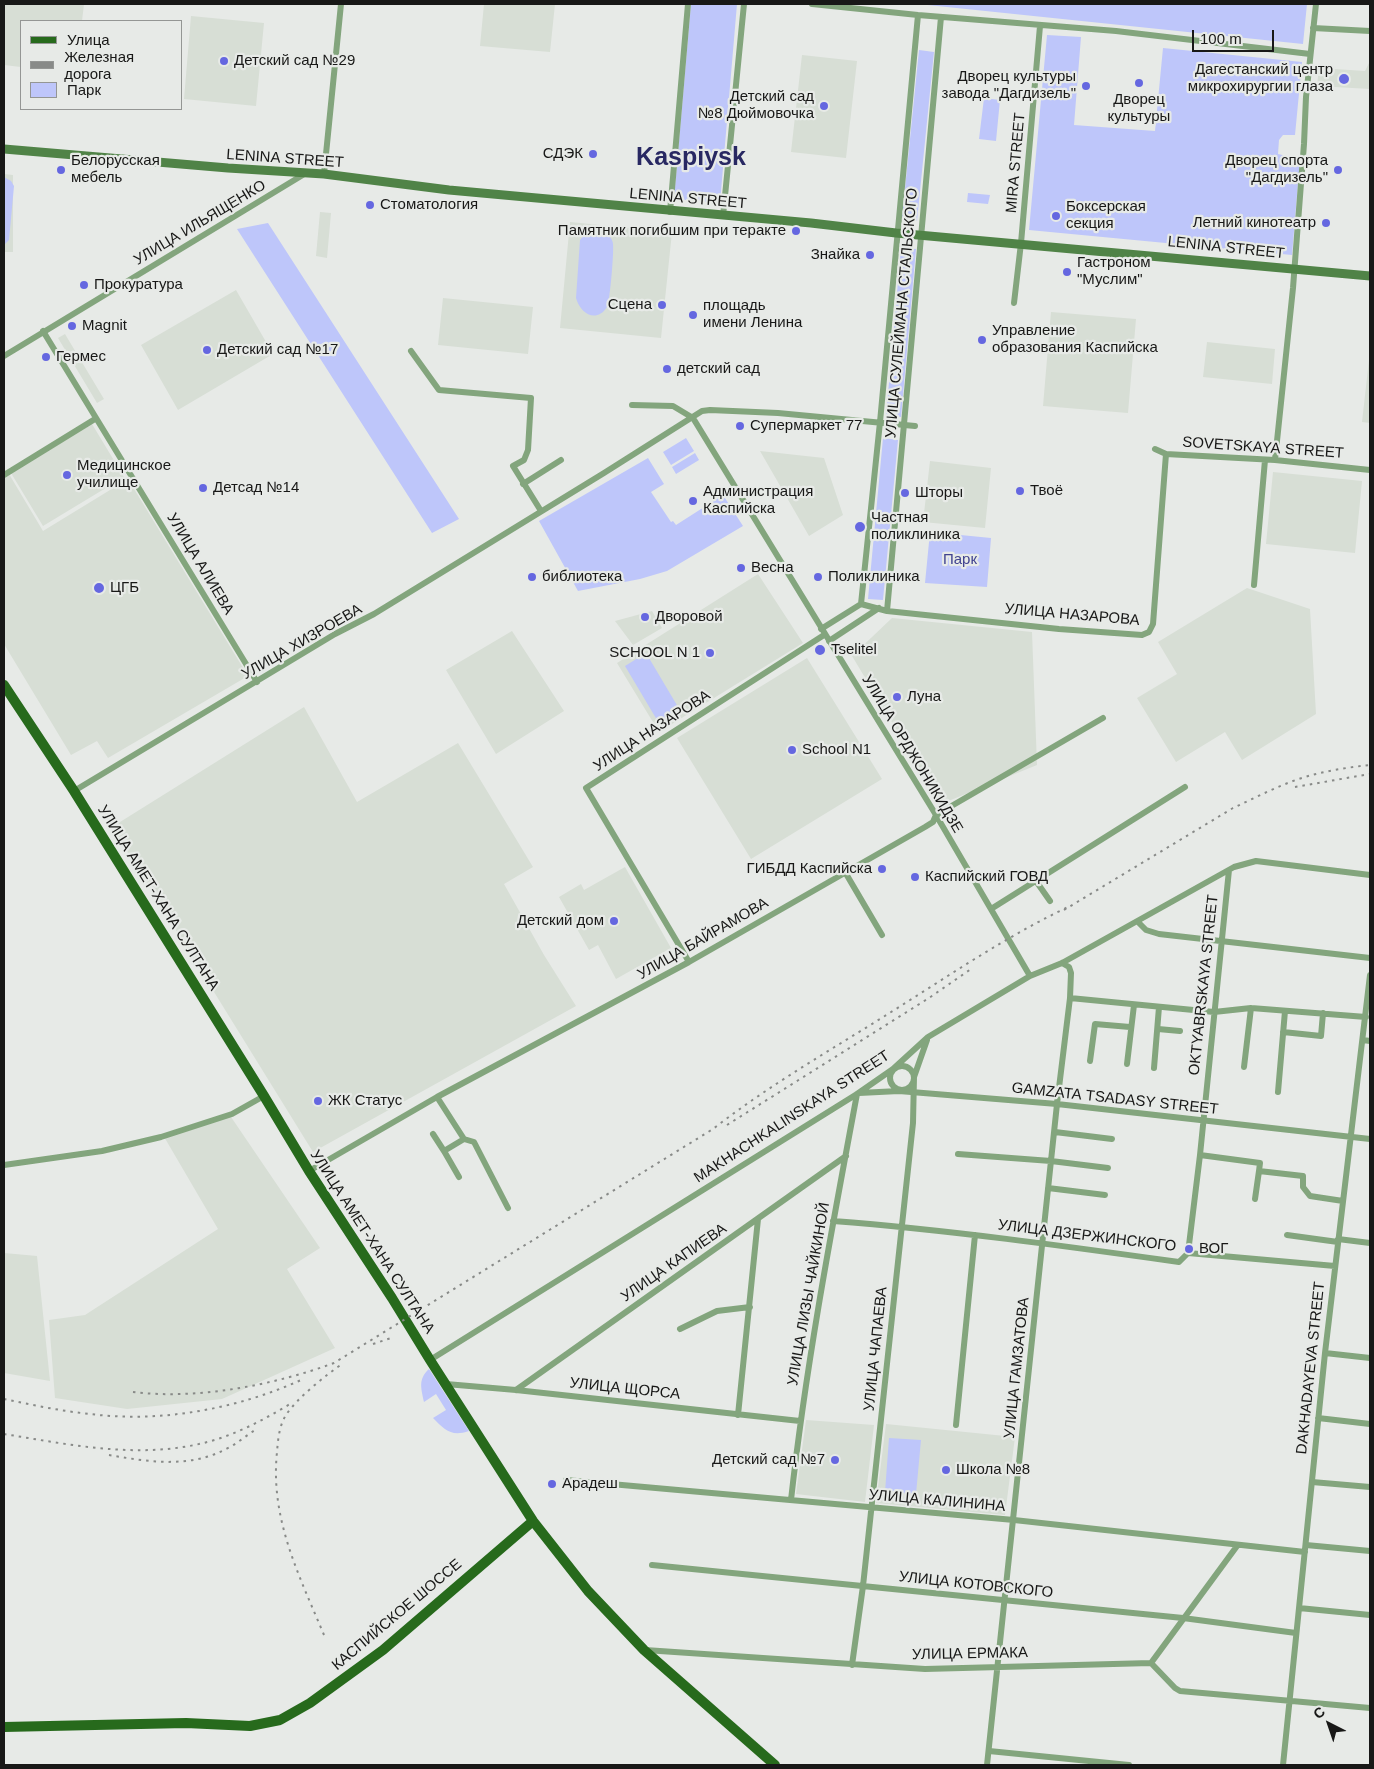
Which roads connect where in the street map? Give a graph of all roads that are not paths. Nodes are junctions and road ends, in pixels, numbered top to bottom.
1 (341, 4) edge
2 (688, 4) edge
3 (744, 4) edge
4 (812, 4) edge
5 (1316, 4) edge
6 (918, 15) junction
7 (941, 17) junction
8 (1040, 26) junction
9 (1313, 28) junction
10 (1370, 31) edge
11 (1310, 54) junction
12 (4, 149) edge
13 (307, 173) junction
14 (324, 174) junction
15 (670, 212) junction
16 (722, 216) junction
17 (896, 233) junction
18 (922, 235) junction
19 (1021, 243) junction
20 (1294, 268) junction
21 (1370, 276) edge
22 (1014, 303) dead end
23 (43, 331) junction
24 (411, 351) dead end
25 (4, 356) edge
26 (632, 405) dead end
27 (693, 418) junction
28 (95, 419) junction
29 (880, 422) junction
30 (903, 424) junction
31 (915, 426) dead end
32 (1155, 449) dead end
33 (1166, 454) junction
34 (561, 460) dead end
35 (1265, 460) junction
36 (1275, 460) junction
37 (1370, 470) edge
38 (4, 475) edge
39 (523, 484) junction
40 (541, 511) junction
41 (1254, 585) dead end
42 (861, 604) junction
43 (879, 608) junction
44 (887, 610) junction
45 (823, 632) junction
46 (829, 641) junction
47 (257, 682) junction
48 (4, 685) edge
49 (1103, 718) dead end
50 (1185, 787) dead end
51 (74, 791) junction
52 (936, 815) junction
53 (1229, 870) junction
54 (845, 872) junction
55 (1370, 875) edge
56 (1036, 881) junction
57 (1050, 901) dead end
58 (991, 909) junction
59 (1138, 922) junction
60 (882, 935) dead end
61 (1221, 941) junction
62 (1370, 958) edge
63 (690, 962) junction
64 (1062, 964) junction
65 (1370, 975) edge
66 (1030, 976) junction
67 (1070, 998) junction
68 (1134, 1005) junction
69 (1159, 1007) junction
70 (1251, 1008) junction
71 (1285, 1010) junction
72 (1214, 1012) junction
73 (1323, 1013) junction
74 (1366, 1016) junction
75 (1130, 1027) junction
76 (1158, 1029) junction
77 (1180, 1031) dead end
78 (1283, 1032) junction
79 (928, 1037) junction
80 (1363, 1040) junction
81 (1370, 1041) edge
82 (1090, 1061) dead end
83 (1127, 1064) dead end
84 (1244, 1066) dead end
85 (1154, 1068) dead end
86 (893, 1069) junction
87 (914, 1077) junction
88 (899, 1091) junction
89 (1278, 1092) dead end
90 (914, 1093) junction
91 (858, 1094) junction
92 (264, 1096) junction
93 (437, 1097) junction
94 (1057, 1104) junction
95 (1203, 1121) junction
96 (1054, 1132) junction
97 (434, 1134) dead end
98 (1350, 1137) junction
99 (464, 1139) junction
100 (1112, 1139) dead end
101 (1370, 1139) edge
102 (444, 1151) junction
103 (958, 1154) dead end
104 (1200, 1155) junction
105 (846, 1156) junction
106 (1051, 1161) junction
107 (4, 1165) edge
108 (1108, 1168) dead end
109 (309, 1171) junction
110 (1259, 1171) junction
111 (459, 1177) dead end
112 (1048, 1188) junction
113 (1105, 1195) dead end
114 (1255, 1199) dead end
115 (1343, 1200) junction
116 (508, 1208) dead end
117 (758, 1219) junction
118 (833, 1221) junction
119 (901, 1226) junction
120 (975, 1235) junction
121 (1287, 1235) dead end
122 (1338, 1241) junction
123 (1370, 1243) edge
124 (1042, 1244) junction
125 (1188, 1252) junction
126 (1334, 1266) junction
127 (750, 1307) junction
128 (680, 1329) dead end
129 (1325, 1353) junction
130 (1370, 1358) edge
131 (430, 1360) junction
132 (446, 1384) junction
133 (516, 1390) junction
134 (738, 1414) junction
135 (1318, 1418) junction
136 (800, 1421) junction
137 (1370, 1424) edge
138 (956, 1425) dead end
139 (566, 1480) dead end
140 (1312, 1482) junction
141 (1370, 1487) edge
142 (791, 1500) junction
143 (872, 1508) junction
144 (1014, 1520) junction
145 (533, 1521) junction
146 (1237, 1546) junction
147 (1305, 1549) junction
148 (1370, 1551) edge
149 (652, 1565) dead end
150 (863, 1586) junction
151 (1005, 1600) junction
152 (1299, 1608) junction
153 (1370, 1615) edge
154 (1183, 1618) junction
155 (1296, 1632) junction
156 (644, 1650) junction
157 (1152, 1663) junction
158 (852, 1665) junction
159 (998, 1667) junction
160 (1289, 1702) junction
161 (1370, 1708) edge
162 (4, 1727) edge
163 (989, 1751) junction
164 (775, 1765) edge
165 (987, 1765) edge
166 (1129, 1765) edge
167 (1283, 1765) edge

1 - 14 street
2 - 15 street
3 - 16 street
4 - 6 street
5 - 9 street
6 - 7 street
6 - 17 street, УЛИЦА СУЛЕЙМАНА СТАЛЬСКОГО
7 - 8 street
7 - 18 street, УЛИЦА СУЛЕЙМАНА СТАЛЬСКОГО
8 - 11 street
8 - 19 street, MIRA STREET
9 - 10 street
9 - 11 street
11 - 20 street
12 - 13 street, LENINA STREET
13 - 14 street, LENINA STREET
13 - 23 street, УЛИЦА ИЛЬЯЩЕНКО
14 - 15 street, LENINA STREET
15 - 16 street, LENINA STREET
16 - 17 street, LENINA STREET
17 - 18 street, LENINA STREET
17 - 29 street, УЛИЦА СУЛЕЙМАНА СТАЛЬСКОГО
18 - 19 street, LENINA STREET
18 - 30 street, УЛИЦА СУЛЕЙМАНА СТАЛЬСКОГО
19 - 20 street, LENINA STREET
19 - 22 street, MIRA STREET
20 - 21 street, LENINA STREET
20 - 36 street
23 - 25 street, УЛИЦА ИЛЬЯЩЕНКО
23 - 28 street, УЛИЦА АЛИЕВА
24 - 39 street
26 - 27 street
27 - 29 street, УЛИЦА ХИЗРОЕВА
27 - 40 street, УЛИЦА ХИЗРОЕВА
27 - 45 street, УЛИЦА ОРДЖОНИКИДЗЕ
28 - 38 street
28 - 47 street, УЛИЦА АЛИЕВА
29 - 30 street
29 - 42 street, УЛИЦА СУЛЕЙМАНА СТАЛЬСКОГО
30 - 31 street
30 - 44 street, УЛИЦА СУЛЕЙМАНА СТАЛЬСКОГО
32 - 33 street, SOVETSKAYA STREET
33 - 35 street, SOVETSKAYA STREET
33 - 44 street, УЛИЦА НАЗАРОВА
34 - 39 street
35 - 36 street, SOVETSKAYA STREET
35 - 41 street
36 - 37 street, SOVETSKAYA STREET
39 - 40 street
40 - 47 street, УЛИЦА ХИЗРОЕВА
42 - 43 street, УЛИЦА НАЗАРОВА
42 - 45 street, УЛИЦА НАЗАРОВА
43 - 44 street, УЛИЦА НАЗАРОВА
43 - 46 street
45 - 46 street, УЛИЦА ОРДЖОНИКИДЗЕ
45 - 63 street, УЛИЦА НАЗАРОВА
46 - 52 street, УЛИЦА ОРДЖОНИКИДЗЕ
47 - 51 street, УЛИЦА ХИЗРОЕВА
48 - 51 main road, УЛИЦА АМЕТ-ХАНА СУЛТАНА
49 - 52 street, УЛИЦА БАЙРАМОВА
50 - 56 street
51 - 92 main road, УЛИЦА АМЕТ-ХАНА СУЛТАНА
52 - 54 street, УЛИЦА БАЙРАМОВА
52 - 58 street, УЛИЦА ОРДЖОНИКИДЗЕ
53 - 55 street, MAKHACHKALINSKAYA STREET
53 - 59 street, MAKHACHKALINSKAYA STREET
53 - 61 street, OKTYABRSKAYA STREET
54 - 60 street
54 - 63 street, УЛИЦА БАЙРАМОВА
56 - 57 street
56 - 58 street
58 - 66 street, УЛИЦА ОРДЖОНИКИДЗЕ
59 - 61 street
59 - 64 street, MAKHACHKALINSKAYA STREET
61 - 62 street
61 - 72 street, OKTYABRSKAYA STREET
63 - 93 street, УЛИЦА БАЙРАМОВА
64 - 66 street, MAKHACHKALINSKAYA STREET
64 - 67 street, УЛИЦА ГАМЗАТОВА
65 - 74 street, DAKHADAYEVA STREET
66 - 79 street, MAKHACHKALINSKAYA STREET
67 - 68 street
67 - 94 street, УЛИЦА ГАМЗАТОВА
68 - 69 street
68 - 75 street
69 - 72 street
69 - 76 street
70 - 71 street
70 - 72 street
70 - 84 street
71 - 73 street
71 - 78 street
72 - 95 street, OKTYABRSKAYA STREET
73 - 74 street
73 - 78 street
74 - 80 street, DAKHADAYEVA STREET
75 - 82 street
75 - 83 street
76 - 77 street
76 - 85 street
78 - 89 street
79 - 86 street, MAKHACHKALINSKAYA STREET
79 - 87 street, УЛИЦА ЧАПАЕВА
80 - 81 street
80 - 98 street, DAKHADAYEVA STREET
86 - 87 street
86 - 88 street
86 - 91 street, MAKHACHKALINSKAYA STREET
87 - 88 street
87 - 90 street, УЛИЦА ЧАПАЕВА
88 - 90 street, GAMZATA TSADASY STREET
88 - 91 street, GAMZATA TSADASY STREET
90 - 94 street, GAMZATA TSADASY STREET
90 - 119 street, УЛИЦА ЧАПАЕВА
91 - 105 street, УЛИЦА ЛИЗЫ ЧАЙКИНОЙ
91 - 131 street, MAKHACHKALINSKAYA STREET
92 - 107 street
92 - 109 main road, УЛИЦА АМЕТ-ХАНА СУЛТАНА
93 - 99 street
93 - 109 street, УЛИЦА БАЙРАМОВА
94 - 95 street, GAMZATA TSADASY STREET
94 - 96 street, УЛИЦА ГАМЗАТОВА
95 - 98 street, GAMZATA TSADASY STREET
95 - 104 street, OKTYABRSKAYA STREET
96 - 100 street
96 - 106 street, УЛИЦА ГАМЗАТОВА
97 - 102 street
98 - 101 street, GAMZATA TSADASY STREET
98 - 115 street, DAKHADAYEVA STREET
99 - 102 street
99 - 116 street
102 - 111 street
103 - 106 street
104 - 110 street
104 - 125 street, OKTYABRSKAYA STREET
105 - 117 street, УЛИЦА КАПИЕВА
105 - 118 street, УЛИЦА ЛИЗЫ ЧАЙКИНОЙ
106 - 108 street
106 - 112 street, УЛИЦА ГАМЗАТОВА
109 - 131 main road, УЛИЦА АМЕТ-ХАНА СУЛТАНА
110 - 114 street
110 - 115 street
112 - 113 street
112 - 124 street, УЛИЦА ГАМЗАТОВА
115 - 122 street, DAKHADAYEVA STREET
117 - 127 street
117 - 133 street, УЛИЦА КАПИЕВА
118 - 119 street, УЛИЦА ДЗЕРЖИНСКОГО
118 - 136 street, УЛИЦА ЛИЗЫ ЧАЙКИНОЙ
119 - 120 street, УЛИЦА ДЗЕРЖИНСКОГО
119 - 143 street, УЛИЦА ЧАПАЕВА
120 - 124 street, УЛИЦА ДЗЕРЖИНСКОГО
120 - 138 street
121 - 122 street
122 - 123 street
122 - 126 street, DAKHADAYEVA STREET
124 - 125 street, УЛИЦА ДЗЕРЖИНСКОГО
124 - 144 street, УЛИЦА ГАМЗАТОВА
125 - 126 street, УЛИЦА ДЗЕРЖИНСКОГО
126 - 129 street, DAKHADAYEVA STREET
127 - 128 street
127 - 134 street
129 - 130 street
129 - 135 street, DAKHADAYEVA STREET
131 - 132 main road, УЛИЦА АМЕТ-ХАНА СУЛТАНА
132 - 133 street, УЛИЦА ЩОРСА
132 - 145 main road, УЛИЦА АМЕТ-ХАНА СУЛТАНА
133 - 134 street, УЛИЦА ЩОРСА
134 - 136 street, УЛИЦА ЩОРСА
135 - 137 street
135 - 140 street, DAKHADAYEVA STREET
136 - 142 street, УЛИЦА ЛИЗЫ ЧАЙКИНОЙ
139 - 142 street, УЛИЦА КАЛИНИНА
140 - 141 street
140 - 147 street, DAKHADAYEVA STREET
142 - 143 street, УЛИЦА КАЛИНИНА
143 - 144 street, УЛИЦА КАЛИНИНА
143 - 150 street, УЛИЦА ЧАПАЕВА
144 - 146 street, УЛИЦА КАЛИНИНА
144 - 151 street, УЛИЦА ГАМЗАТОВА
145 - 156 main road, УЛИЦА АМЕТ-ХАНА СУЛТАНА
145 - 162 main road, КАСПИЙСКОЕ ШОССЕ
146 - 147 street, УЛИЦА КАЛИНИНА
146 - 154 street
147 - 148 street, УЛИЦА КАЛИНИНА
147 - 152 street, DAKHADAYEVA STREET
149 - 150 street, УЛИЦА КОТОВСКОГО
150 - 151 street, УЛИЦА КОТОВСКОГО
150 - 158 street, УЛИЦА ЧАПАЕВА
151 - 154 street, УЛИЦА КОТОВСКОГО
151 - 159 street, УЛИЦА ГАМЗАТОВА
152 - 153 street
152 - 155 street, DAKHADAYEVA STREET
154 - 155 street, УЛИЦА КОТОВСКОГО
154 - 157 street
155 - 160 street, DAKHADAYEVA STREET
156 - 158 street, УЛИЦА ЕРМАКА
156 - 164 main road, УЛИЦА АМЕТ-ХАНА СУЛТАНА
157 - 159 street, УЛИЦА ЕРМАКА
157 - 160 street
158 - 159 street, УЛИЦА ЕРМАКА
159 - 163 street, УЛИЦА ГАМЗАТОВА
160 - 161 street
160 - 167 street, DAKHADAYEVA STREET
163 - 165 street, УЛИЦА ГАМЗАТОВА
163 - 166 street

